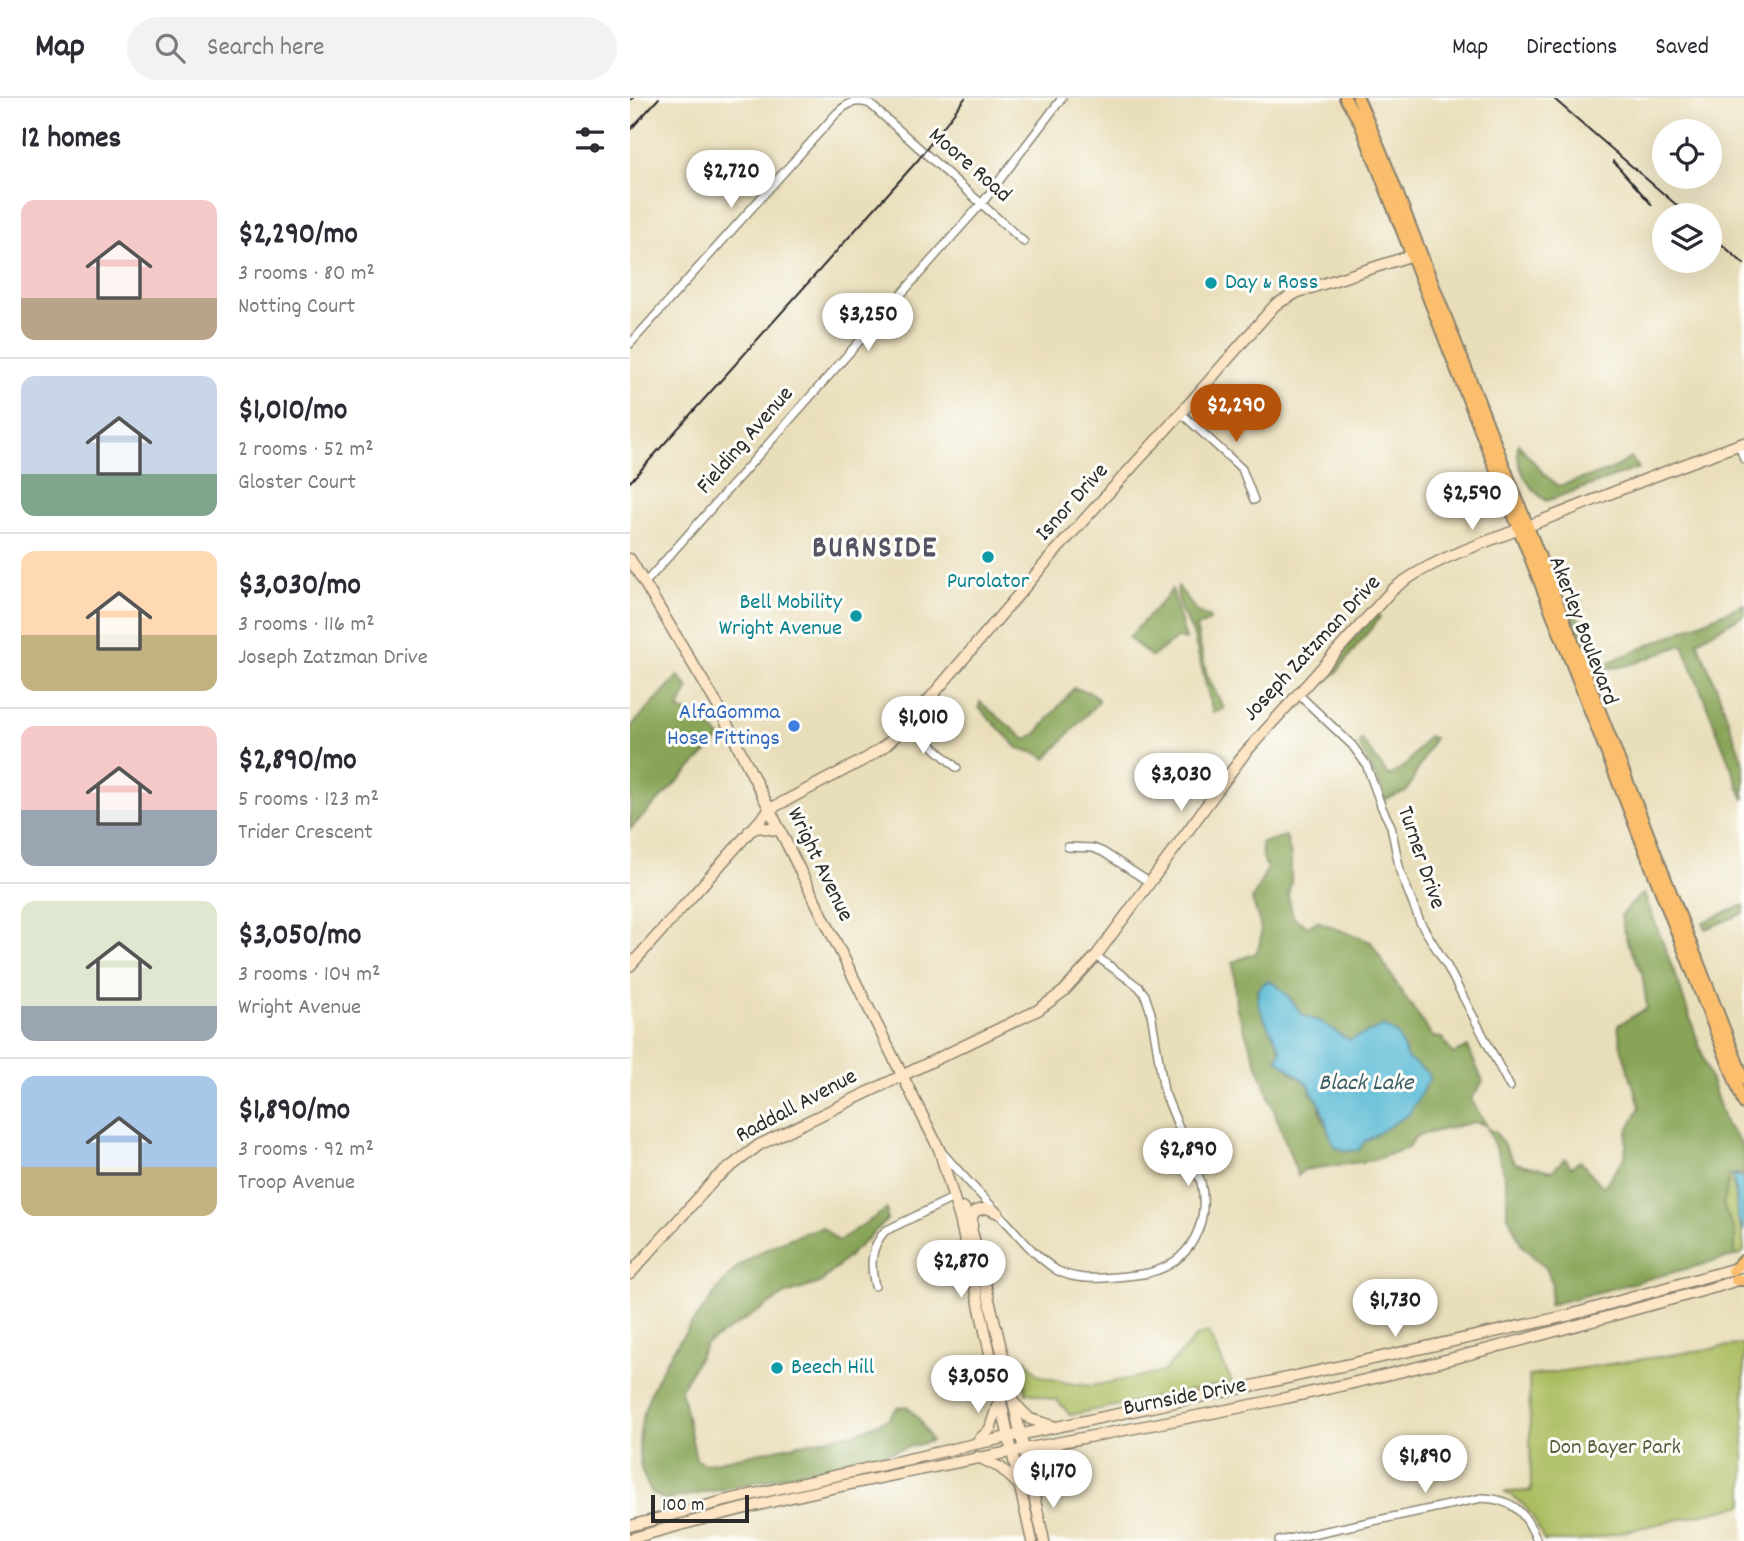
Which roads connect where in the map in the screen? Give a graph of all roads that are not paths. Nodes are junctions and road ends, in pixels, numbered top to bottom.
1 (1062, 98) edge
2 (1345, 98) edge
3 (1358, 98) edge
4 (983, 202) junction
5 (1024, 242) dead end
6 (1415, 254) junction
7 (630, 344) edge
8 (1181, 413) junction
9 (1741, 444) edge
10 (1744, 459) edge
11 (1254, 500) dead end
12 (1525, 527) junction
13 (630, 559) edge
14 (645, 583) junction
15 (1297, 693) junction
16 (908, 724) junction
17 (957, 768) dead end
18 (760, 788) junction
19 (789, 797) junction
20 (770, 809) junction
21 (748, 831) junction
22 (780, 831) junction
23 (1068, 848) dead end
24 (1149, 883) junction
25 (1096, 956) junction
26 (630, 966) edge
27 (902, 1074) junction
28 (1744, 1079) edge
29 (1510, 1087) dead end
30 (1744, 1104) edge
31 (939, 1149) junction
32 (955, 1196) junction
33 (998, 1213) junction
34 (973, 1235) junction
35 (1744, 1260) edge
36 (630, 1274) edge
37 (1740, 1275) edge
38 (971, 1277) junction
39 (875, 1286) dead end
40 (986, 1287) junction
41 (1000, 1396) junction
42 (1014, 1402) junction
43 (1056, 1427) junction
44 (1021, 1435) junction
45 (1010, 1437) junction
46 (1063, 1441) junction
47 (975, 1444) junction
48 (1024, 1447) junction
49 (1013, 1449) junction
50 (978, 1457) junction
51 (1032, 1486) junction
52 (1021, 1488) junction
53 (630, 1526) edge
54 (630, 1539) edge
55 (1032, 1541) edge
56 (1044, 1541) edge
57 (1279, 1541) edge
58 (1537, 1541) edge

1 - 4 street, Fielding Avenue
2 - 6 main road, Akerley Boulevard
3 - 6 main road, Akerley Boulevard
4 - 5 street, Moore Road
4 - 7 street, Moore Road
4 - 14 street, Fielding Avenue
6 - 8 main road, Isnor Drive
6 - 12 main road, Akerley Boulevard
8 - 11 street
8 - 16 main road, Isnor Drive
9 - 10 street
9 - 12 main road, Joseph Zatzman Drive
12 - 15 main road, Joseph Zatzman Drive
12 - 28 main road, Akerley Boulevard
12 - 30 main road, Akerley Boulevard
13 - 14 main road, Wright Avenue
14 - 18 main road, Wright Avenue
15 - 24 main road, Joseph Zatzman Drive
15 - 29 street, Turner Drive
16 - 17 street
16 - 19 main road, Isnor Drive
18 - 19 main road
18 - 20 main road, Wright Avenue
19 - 20 main road, Isnor Drive
20 - 21 main road, Isnor Drive
20 - 22 main road, Wright Avenue
21 - 22 main road
21 - 26 main road, Isnor Drive
22 - 27 main road, Wright Avenue
23 - 24 street
24 - 25 main road, Joseph Zatzman Drive
25 - 27 main road, Joseph Zatzman Drive
25 - 33 street
27 - 31 main road, Wright Avenue
27 - 36 main road, Raddall Avenue
31 - 32 main road, Wright Avenue
31 - 33 street
32 - 34 main road, Wright Avenue
32 - 38 main road, Wright Avenue
32 - 39 street
33 - 34 main road
34 - 40 main road, Wright Avenue
35 - 37 main road
37 - 43 main road, Burnside Drive
37 - 46 main road, Burnside Drive
38 - 40 main road
38 - 41 main road, Wright Avenue
40 - 42 main road, Wright Avenue
41 - 45 main road, Wright Avenue
41 - 47 main road
42 - 43 main road
42 - 44 main road, Wright Avenue
43 - 44 main road, Burnside Drive
44 - 45 main road, Burnside Drive
44 - 48 main road, Wright Avenue
45 - 47 main road, Burnside Drive
45 - 49 main road, Wright Avenue
46 - 48 main road, Burnside Drive
46 - 51 main road
47 - 53 main road, Burnside Drive
48 - 49 main road, Burnside Drive
48 - 51 main road, Wright Avenue
49 - 50 main road, Burnside Drive
49 - 52 main road, Wright Avenue
50 - 52 main road
50 - 54 main road, Burnside Drive
51 - 56 main road, Wright Avenue
52 - 55 main road, Wright Avenue
57 - 58 street

